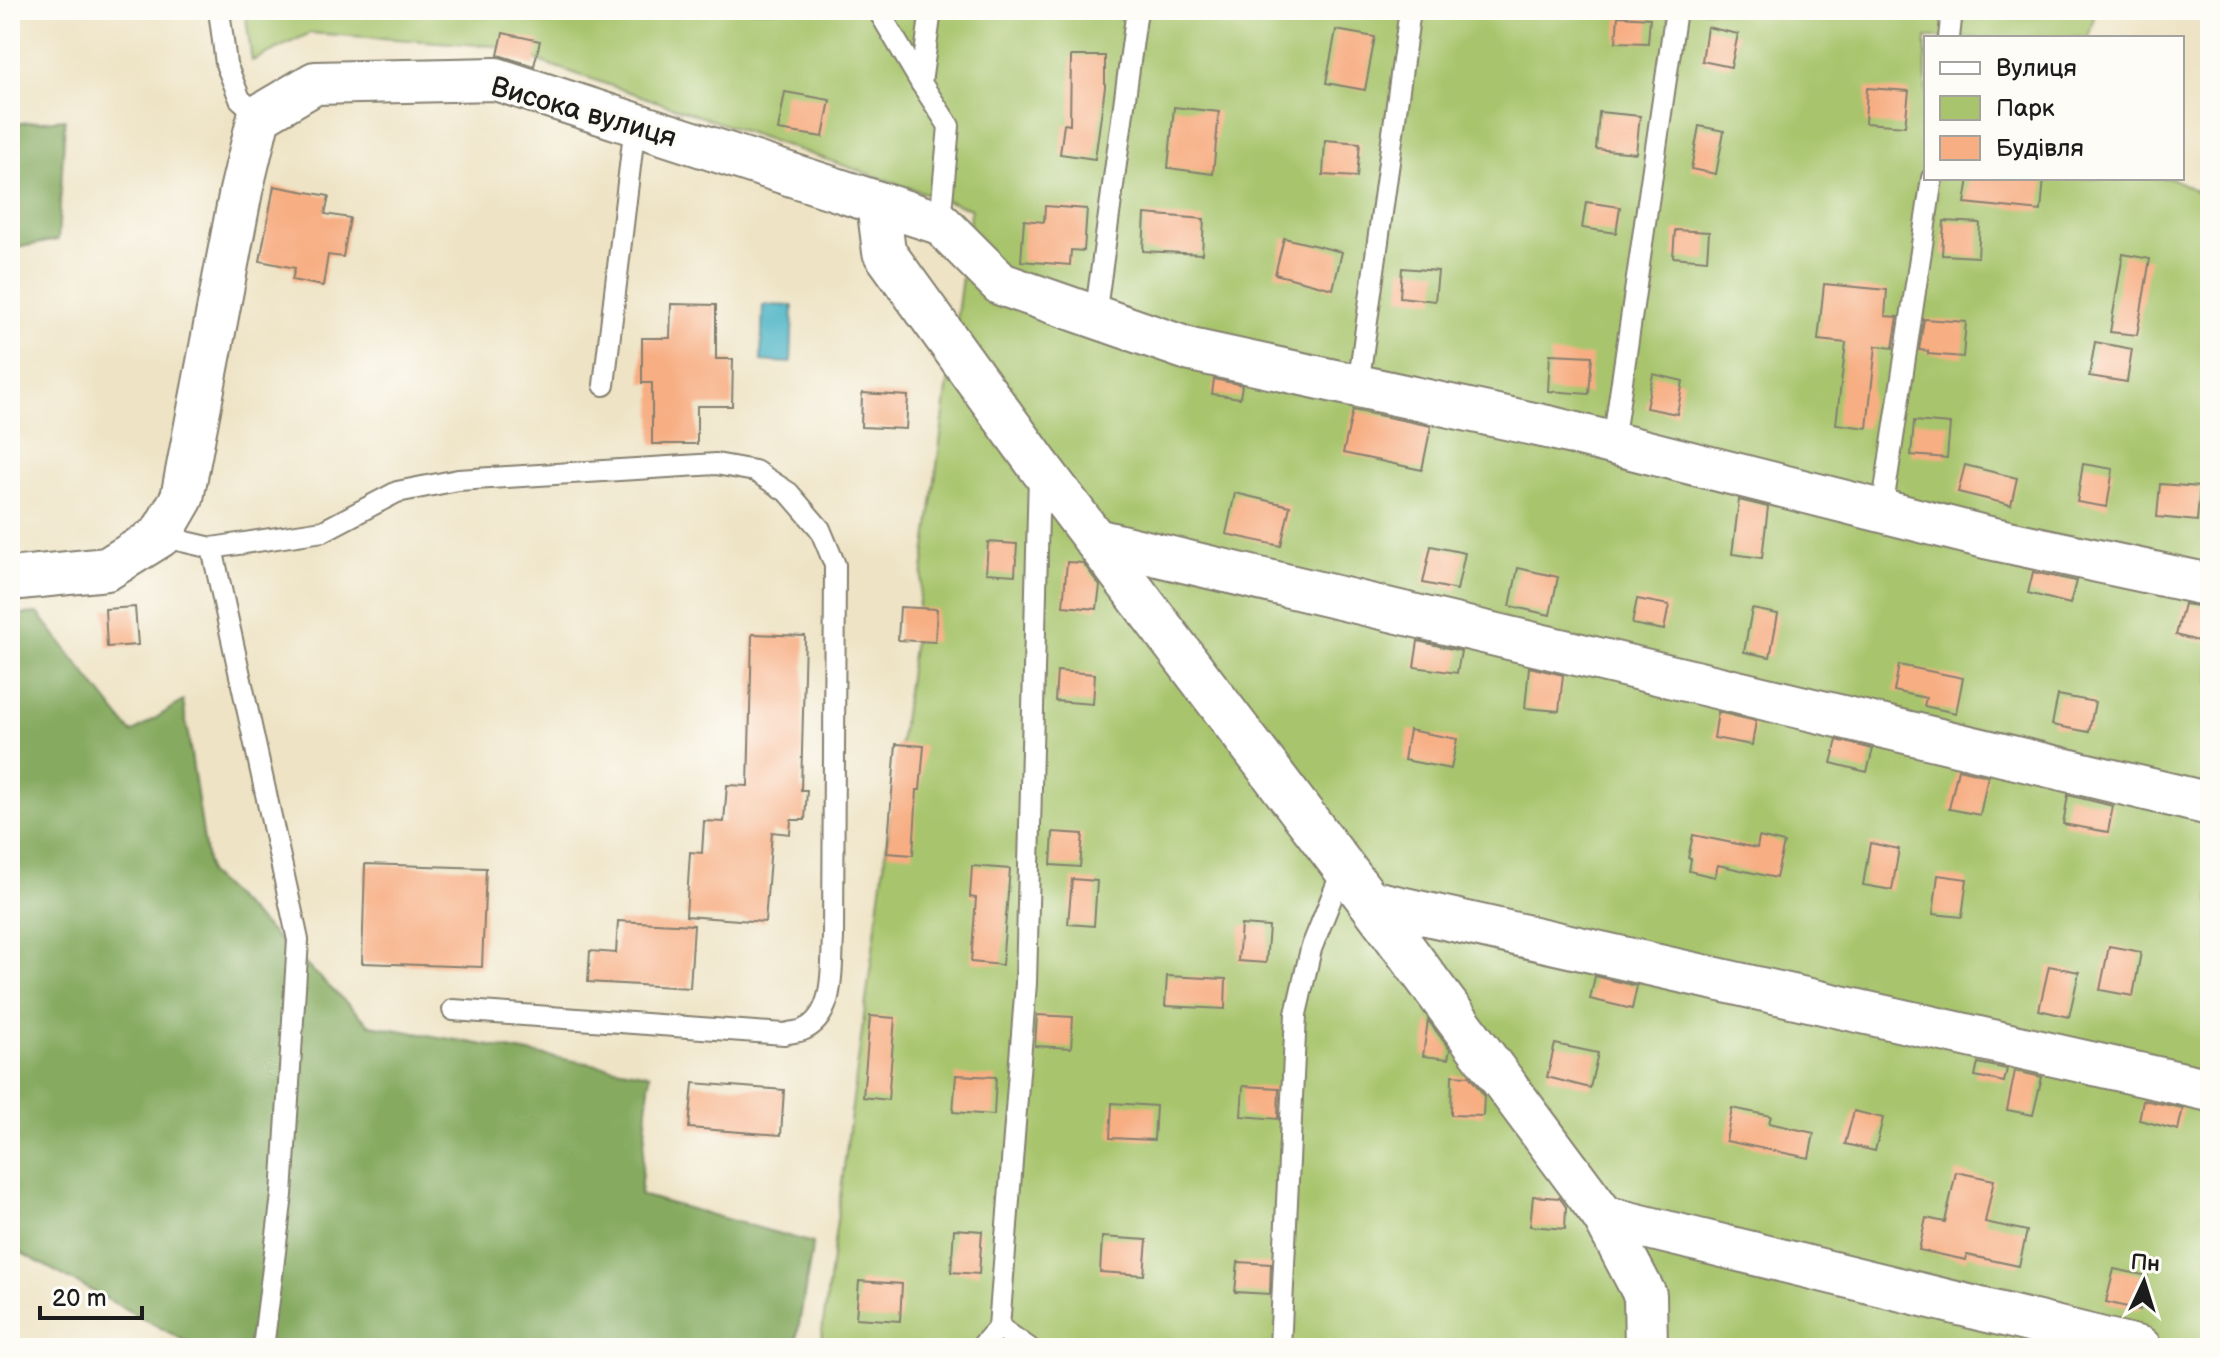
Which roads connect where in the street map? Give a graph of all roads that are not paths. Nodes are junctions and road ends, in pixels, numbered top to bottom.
1 (219, 10) edge
2 (878, 10) edge
3 (931, 10) edge
4 (1137, 10) edge
5 (1410, 10) edge
6 (1676, 10) edge
7 (1952, 10) edge
8 (1949, 36) edge
9 (921, 83) junction
10 (259, 116) junction
11 (635, 124) junction
12 (1932, 180) edge
13 (878, 203) junction
14 (940, 223) junction
15 (1095, 317) junction
16 (604, 385) dead end
17 (1358, 386) junction
18 (1613, 443) junction
19 (1039, 466) junction
20 (1882, 511) junction
21 (160, 536) junction
22 (1095, 540) junction
23 (212, 548) junction
24 (10, 579) edge
25 (2210, 585) edge
26 (2210, 804) edge
27 (1343, 869) junction
28 (1369, 901) junction
29 (453, 1010) dead end
30 (2210, 1090) edge
31 (1604, 1217) junction
32 (999, 1327) junction
33 (263, 1348) edge
34 (980, 1348) edge
35 (1029, 1348) edge
36 (1280, 1348) edge
37 (1646, 1348) edge
38 (2140, 1348) edge

1 - 10 lane
2 - 9 lane
3 - 9 lane
4 - 15 lane
5 - 17 lane
6 - 18 lane
7 - 8 lane
9 - 14 lane
10 - 11 street, Висока вулиця
10 - 21 street
11 - 13 street, Висока вулиця
11 - 16 lane
12 - 20 lane
13 - 14 street, Висока вулиця
13 - 19 street
14 - 15 street
15 - 17 street
17 - 18 street
18 - 20 street
19 - 22 street
19 - 32 lane
20 - 25 street
21 - 23 lane
21 - 24 street
22 - 26 street
22 - 27 street
23 - 29 lane
23 - 33 lane
27 - 28 street
27 - 36 lane
28 - 30 street
28 - 31 street
31 - 37 street
31 - 38 street
32 - 34 lane
32 - 35 lane

